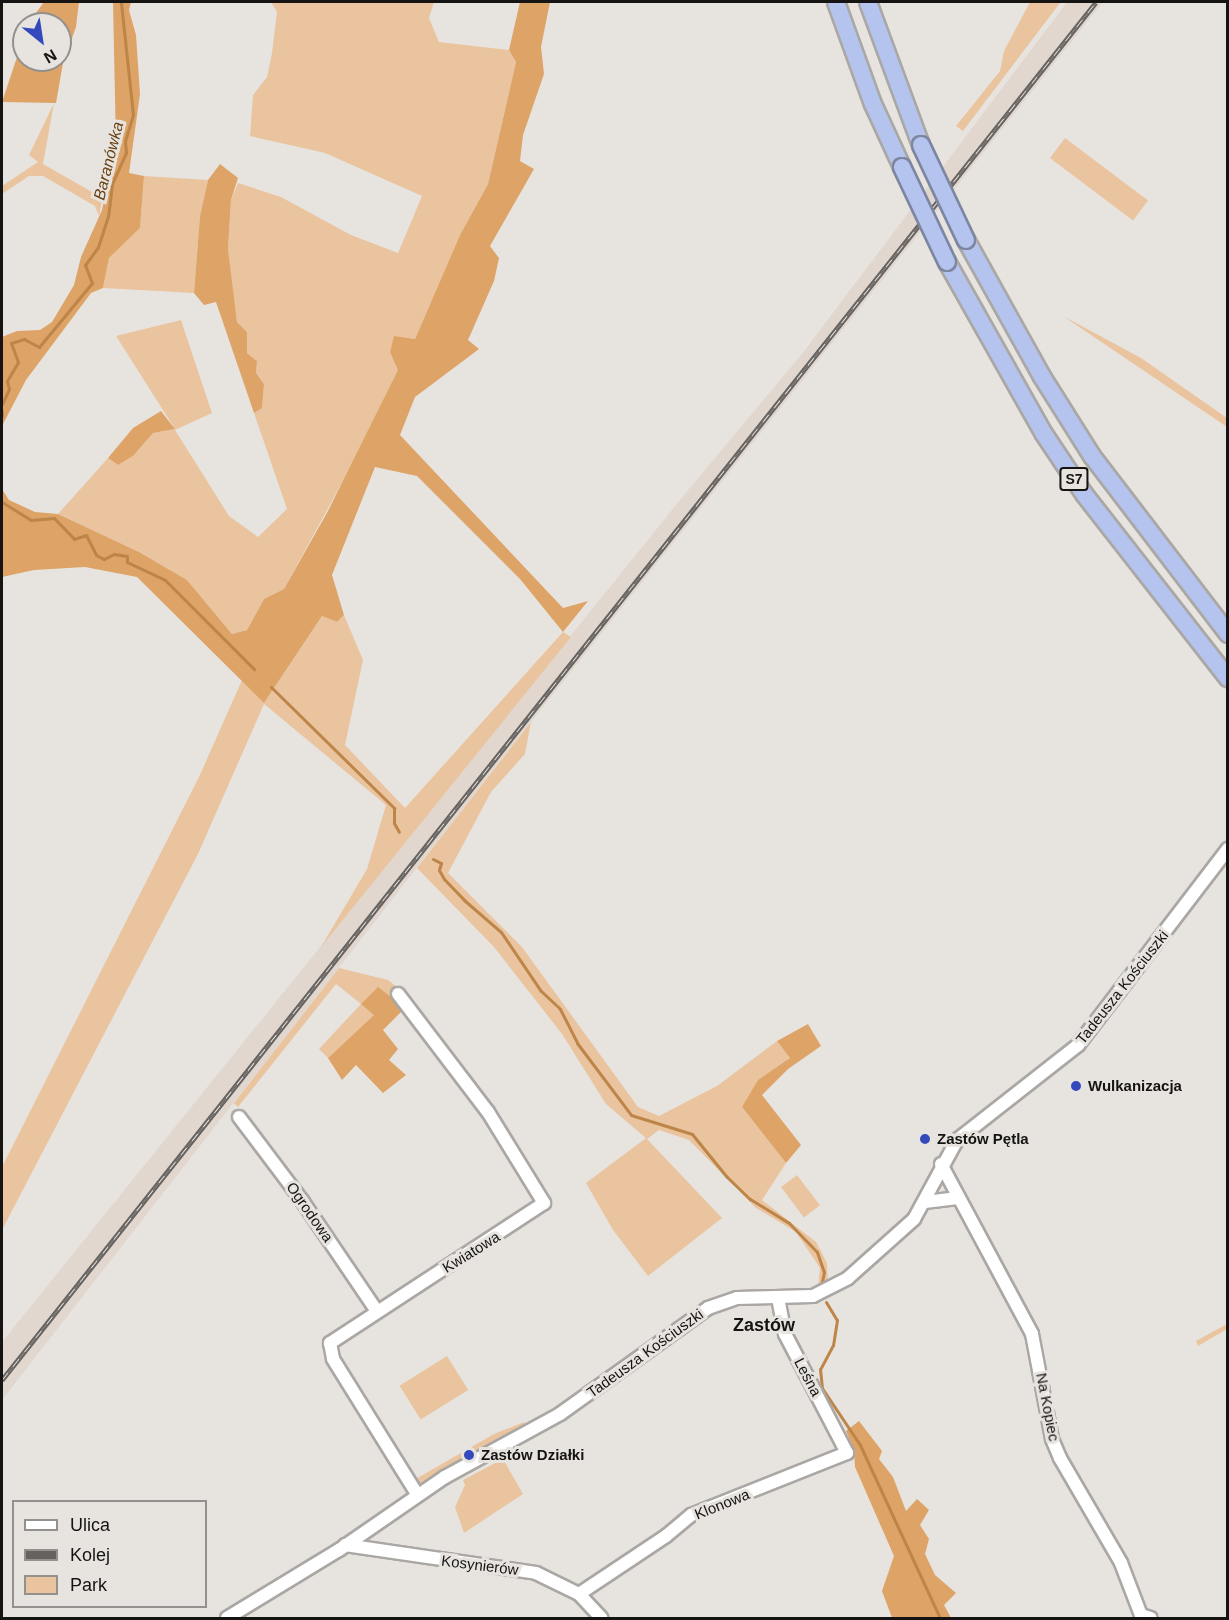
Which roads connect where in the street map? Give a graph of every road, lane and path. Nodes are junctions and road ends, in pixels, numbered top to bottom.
1 (836, 2) edge
2 (868, 2) edge
3 (1227, 634) edge
4 (1227, 678) edge
5 (1227, 849) edge
6 (1222, 864) edge
7 (398, 994) dead end
8 (239, 1117) dead end
9 (941, 1164) junction
10 (958, 1198) junction
11 (925, 1202) junction
12 (778, 1298) junction
13 (376, 1310) junction
14 (847, 1453) joint
15 (417, 1494) junction
16 (371, 1527) junction
17 (345, 1545) junction
18 (380, 1548) junction
19 (579, 1594) junction
20 (1143, 1617) edge
21 (227, 1618) edge
22 (600, 1618) edge

1 - 4 highway, S7, bridge
2 - 3 highway, S7, bridge
5 - 6 street, Tadeusza Kościuszki
6 - 9 street, Tadeusza Kościuszki
7 - 13 street, Kwiatowa
8 - 13 street, Ogrodowa
9 - 10 street, Na Kopiec
9 - 11 street, Tadeusza Kościuszki
10 - 11 street
10 - 20 street, Na Kopiec
11 - 12 street, Tadeusza Kościuszki
12 - 14 street, Leśna
12 - 15 street, Tadeusza Kościuszki
13 - 15 street, Kwiatowa
14 - 19 street, Klonowa
15 - 16 street, Tadeusza Kościuszki
16 - 17 street, Tadeusza Kościuszki
16 - 18 street
17 - 18 street, Kosynierów
17 - 21 street, Tadeusza Kościuszki
18 - 19 street, Kosynierów
19 - 22 street, Kosynierów

